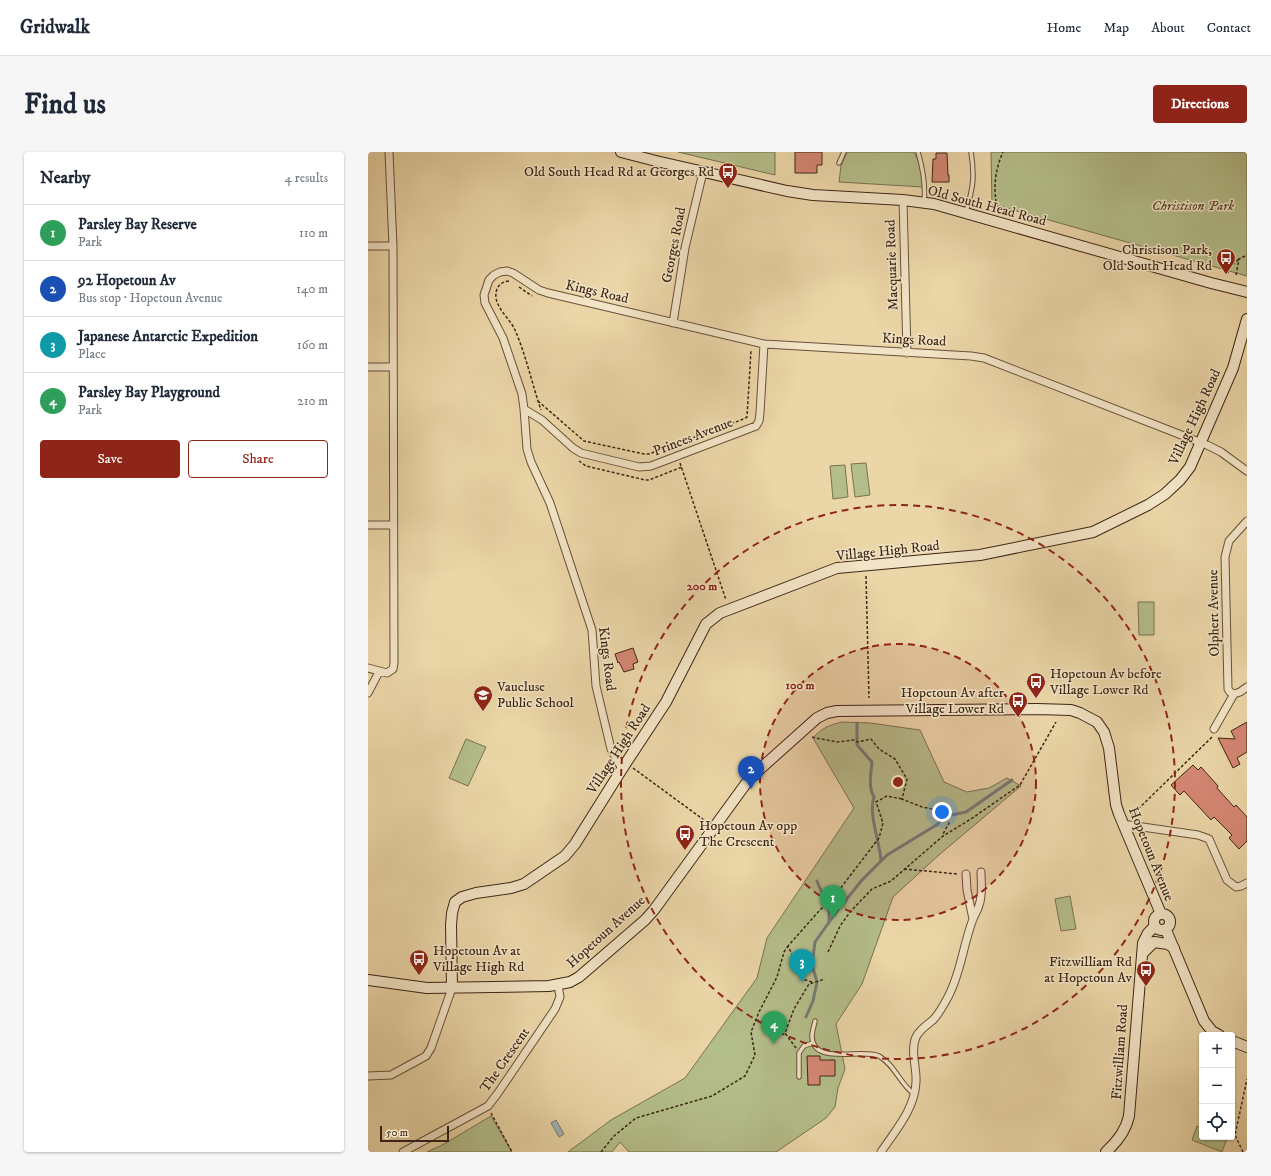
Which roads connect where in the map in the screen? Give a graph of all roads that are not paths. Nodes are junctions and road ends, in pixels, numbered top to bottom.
1 (390, 152) edge
2 (621, 152) edge
3 (844, 152) edge
4 (918, 152) edge
5 (971, 152) edge
6 (839, 164) dead end
7 (703, 172) junction
8 (903, 200) junction
9 (924, 202) junction
10 (966, 213) junction
11 (368, 246) edge
12 (393, 246) junction
13 (1247, 292) edge
14 (1247, 319) edge
15 (673, 322) junction
16 (764, 344) junction
17 (907, 353) junction
18 (368, 367) edge
19 (392, 367) junction
20 (524, 409) junction
21 (1201, 443) junction
22 (1247, 471) edge
23 (1247, 521) edge
24 (368, 525) edge
25 (393, 525) junction
26 (368, 668) edge
27 (379, 672) junction
28 (1247, 687) edge
29 (368, 693) edge
30 (1234, 694) junction
31 (1214, 729) road end
32 (624, 766) junction
33 (1122, 824) junction
34 (981, 872) dead end
35 (966, 874) road end
36 (1247, 883) edge
37 (1161, 914) junction
38 (973, 919) junction
39 (1155, 926) junction
40 (1166, 930) junction
41 (1174, 948) junction
42 (1142, 954) junction
43 (368, 980) edge
44 (558, 985) junction
45 (452, 988) junction
46 (815, 1021) dead end
47 (1215, 1032) edge
48 (1235, 1042) edge
49 (814, 1043) junction
50 (1247, 1047) edge
51 (368, 1076) edge
52 (799, 1077) dead end
53 (914, 1094) junction
54 (403, 1152) edge
55 (881, 1152) edge
56 (1106, 1152) edge

1 - 12 street
2 - 7 street, Old South Head Road
3 - 6 lane
4 - 9 lane
5 - 10 lane
7 - 8 street, Old South Head Road
7 - 15 street, Georges Road
8 - 9 street, Old South Head Road
8 - 17 street, Macquarie Road
9 - 10 street, Old South Head Road
10 - 13 street, Old South Head Road
11 - 12 street
12 - 19 street
14 - 21 street, Village High Road
15 - 16 street, Kings Road
15 - 20 street, Kings Road
16 - 17 street, Kings Road
16 - 20 street, Princes Avenue
17 - 21 street, Kings Road
18 - 19 street
19 - 25 street
20 - 32 street, Kings Road
21 - 22 street
21 - 32 street, Village High Road
23 - 30 street, Olphert Avenue
24 - 25 street
25 - 27 street
26 - 27 street
27 - 29 street
28 - 30 street
30 - 31 street
32 - 45 street, Village High Road
33 - 36 street
33 - 37 street, Hopetoun Avenue
33 - 44 street, Hopetoun Avenue
34 - 38 street
35 - 38 street
37 - 39 street
37 - 40 street
38 - 53 street
39 - 40 street
39 - 42 street, Fitzwilliam Road
40 - 41 street
41 - 42 street
41 - 47 street
42 - 56 street, Fitzwilliam Road
43 - 45 street, Hopetoun Avenue
44 - 45 street, Hopetoun Avenue
44 - 54 street, The Crescent
45 - 51 street
46 - 49 lane
48 - 50 street
49 - 52 lane
49 - 53 lane
53 - 55 street

